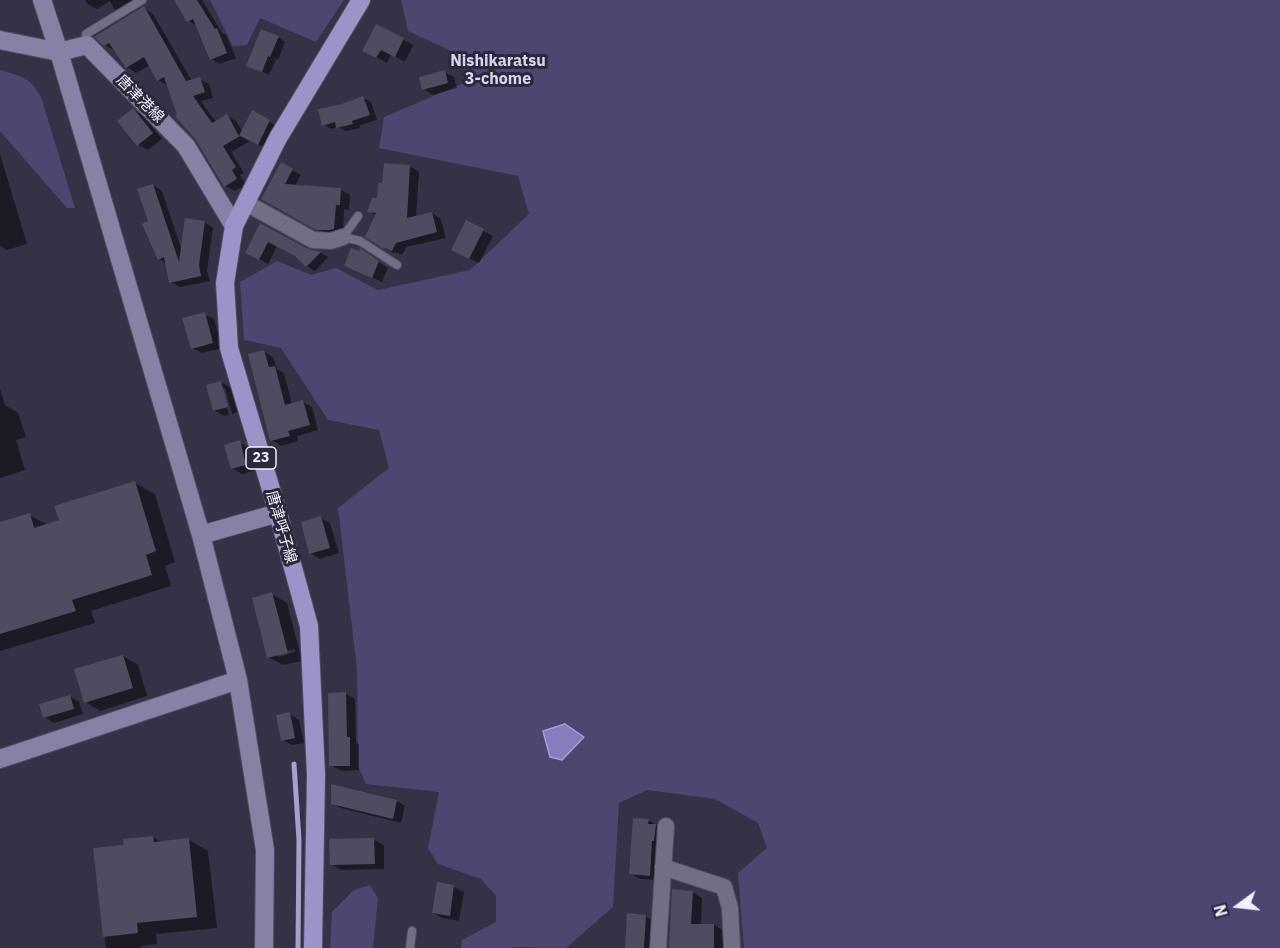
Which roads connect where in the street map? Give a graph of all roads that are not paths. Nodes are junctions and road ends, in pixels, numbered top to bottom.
1 (42, 0) edge
2 (142, 0) edge
3 (361, 0) edge
4 (0, 40) edge
5 (87, 45) junction
6 (59, 52) junction
7 (246, 203) junction
8 (358, 216) dead end
9 (234, 226) junction
10 (343, 237) junction
11 (398, 265) dead end
12 (278, 513) junction
13 (201, 535) junction
14 (238, 680) junction
15 (0, 759) edge
16 (666, 826) dead end
17 (663, 867) junction
18 (412, 931) dead end
19 (264, 948) edge
20 (313, 948) edge
21 (410, 948) edge
22 (658, 948) edge
23 (732, 948) edge

1 - 6 street
2 - 5 lane
3 - 7 main road, 唐津呼子線 / 23
4 - 6 street
5 - 6 street
5 - 9 street, 唐津港線
6 - 13 street
7 - 9 main road, 唐津呼子線 / 23
7 - 10 street
8 - 10 lane
9 - 12 main road, 唐津呼子線 / 23
10 - 11 lane
12 - 13 street
12 - 20 main road, 唐津呼子線 / 23
13 - 14 street
14 - 15 street
14 - 19 street
16 - 17 street
17 - 22 street
17 - 23 street
18 - 21 lane

